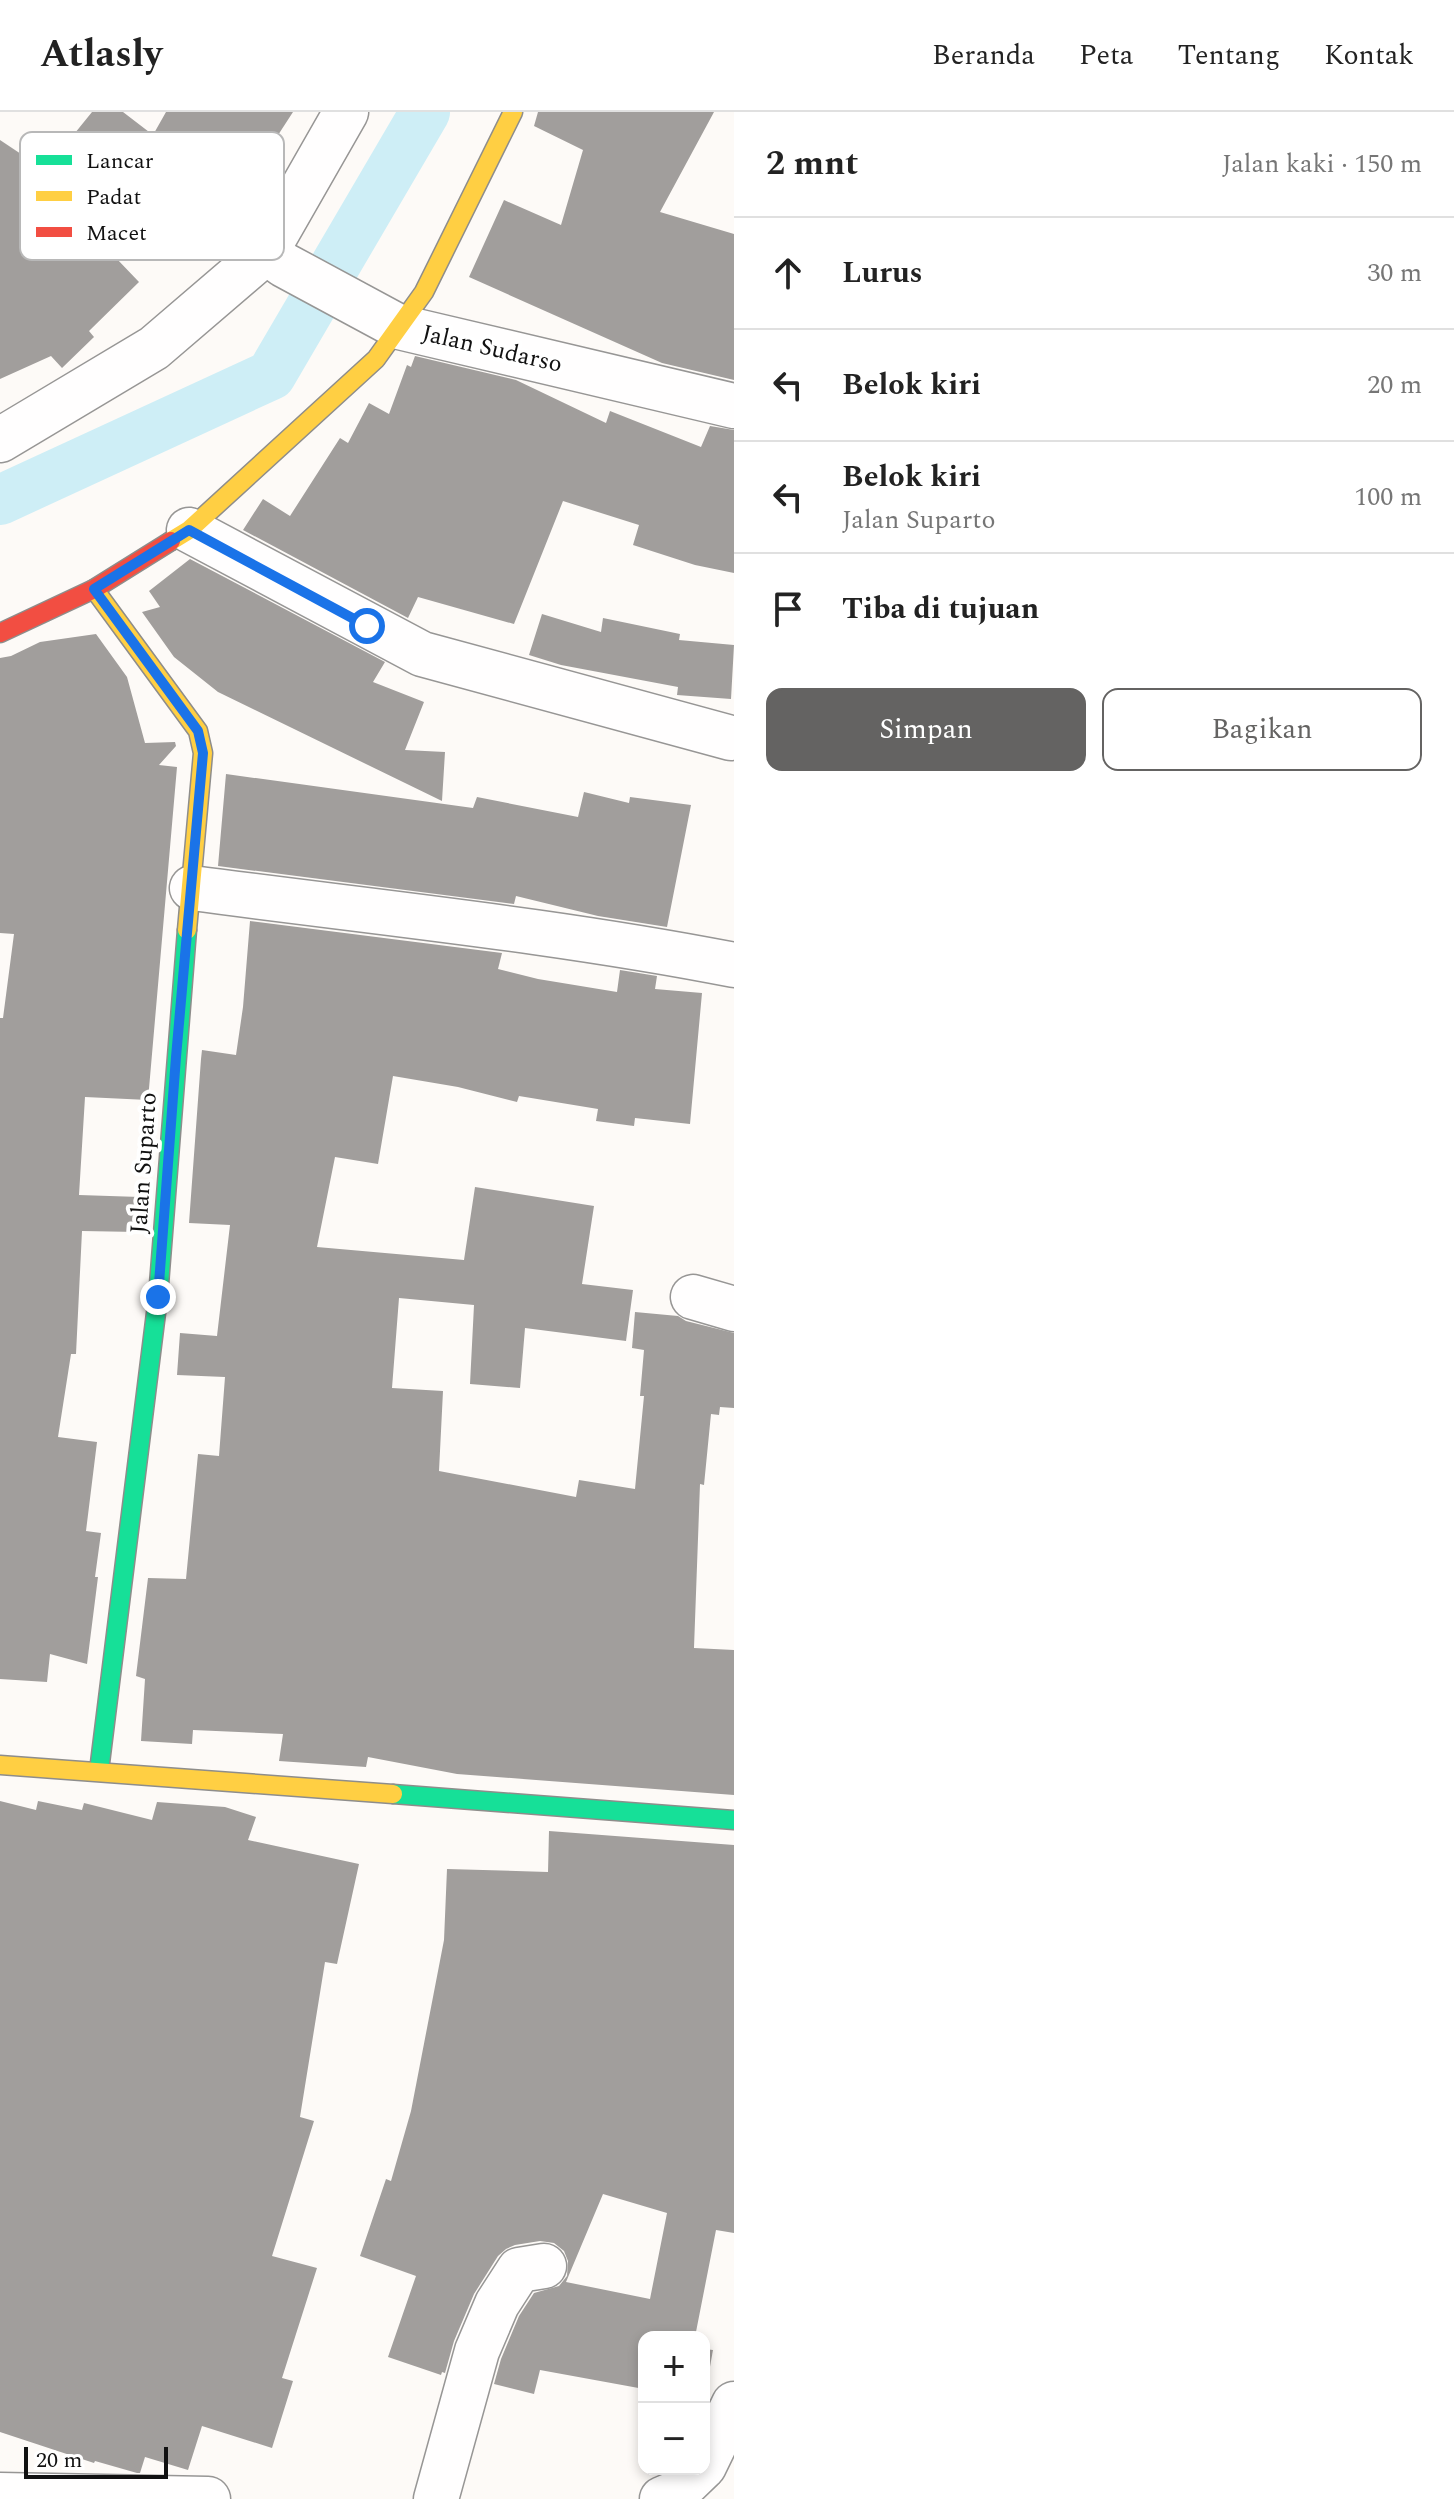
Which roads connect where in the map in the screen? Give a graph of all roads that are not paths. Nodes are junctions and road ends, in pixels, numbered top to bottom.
1 (346, 112) edge
2 (513, 112) edge
3 (284, 239) edge
4 (272, 260) edge
5 (279, 260) edge
6 (382, 318) junction
7 (734, 406) edge
8 (0, 440) edge
9 (189, 530) junction
10 (94, 589) junction
11 (0, 633) edge
12 (731, 738) dead end
13 (192, 888) junction
14 (734, 965) edge
15 (693, 1297) dead end
16 (734, 1309) edge
17 (0, 1765) edge
18 (99, 1771) junction
19 (734, 1820) edge
20 (544, 2266) dead end
21 (734, 2404) edge
22 (710, 2454) edge
23 (695, 2475) edge
24 (0, 2495) edge
25 (208, 2499) edge
26 (436, 2499) edge
27 (662, 2499) edge

1 - 3 street
2 - 6 street
4 - 8 street
5 - 6 street, Jalan Sudarso
6 - 7 street, Jalan Sudarso
6 - 9 street
9 - 10 street
9 - 12 street
10 - 11 street
10 - 13 street, Jalan Suparto
13 - 14 street
13 - 18 street, Jalan Suparto
15 - 16 street
17 - 18 street
18 - 19 street
20 - 26 street
21 - 22 street
23 - 27 street
24 - 25 street

